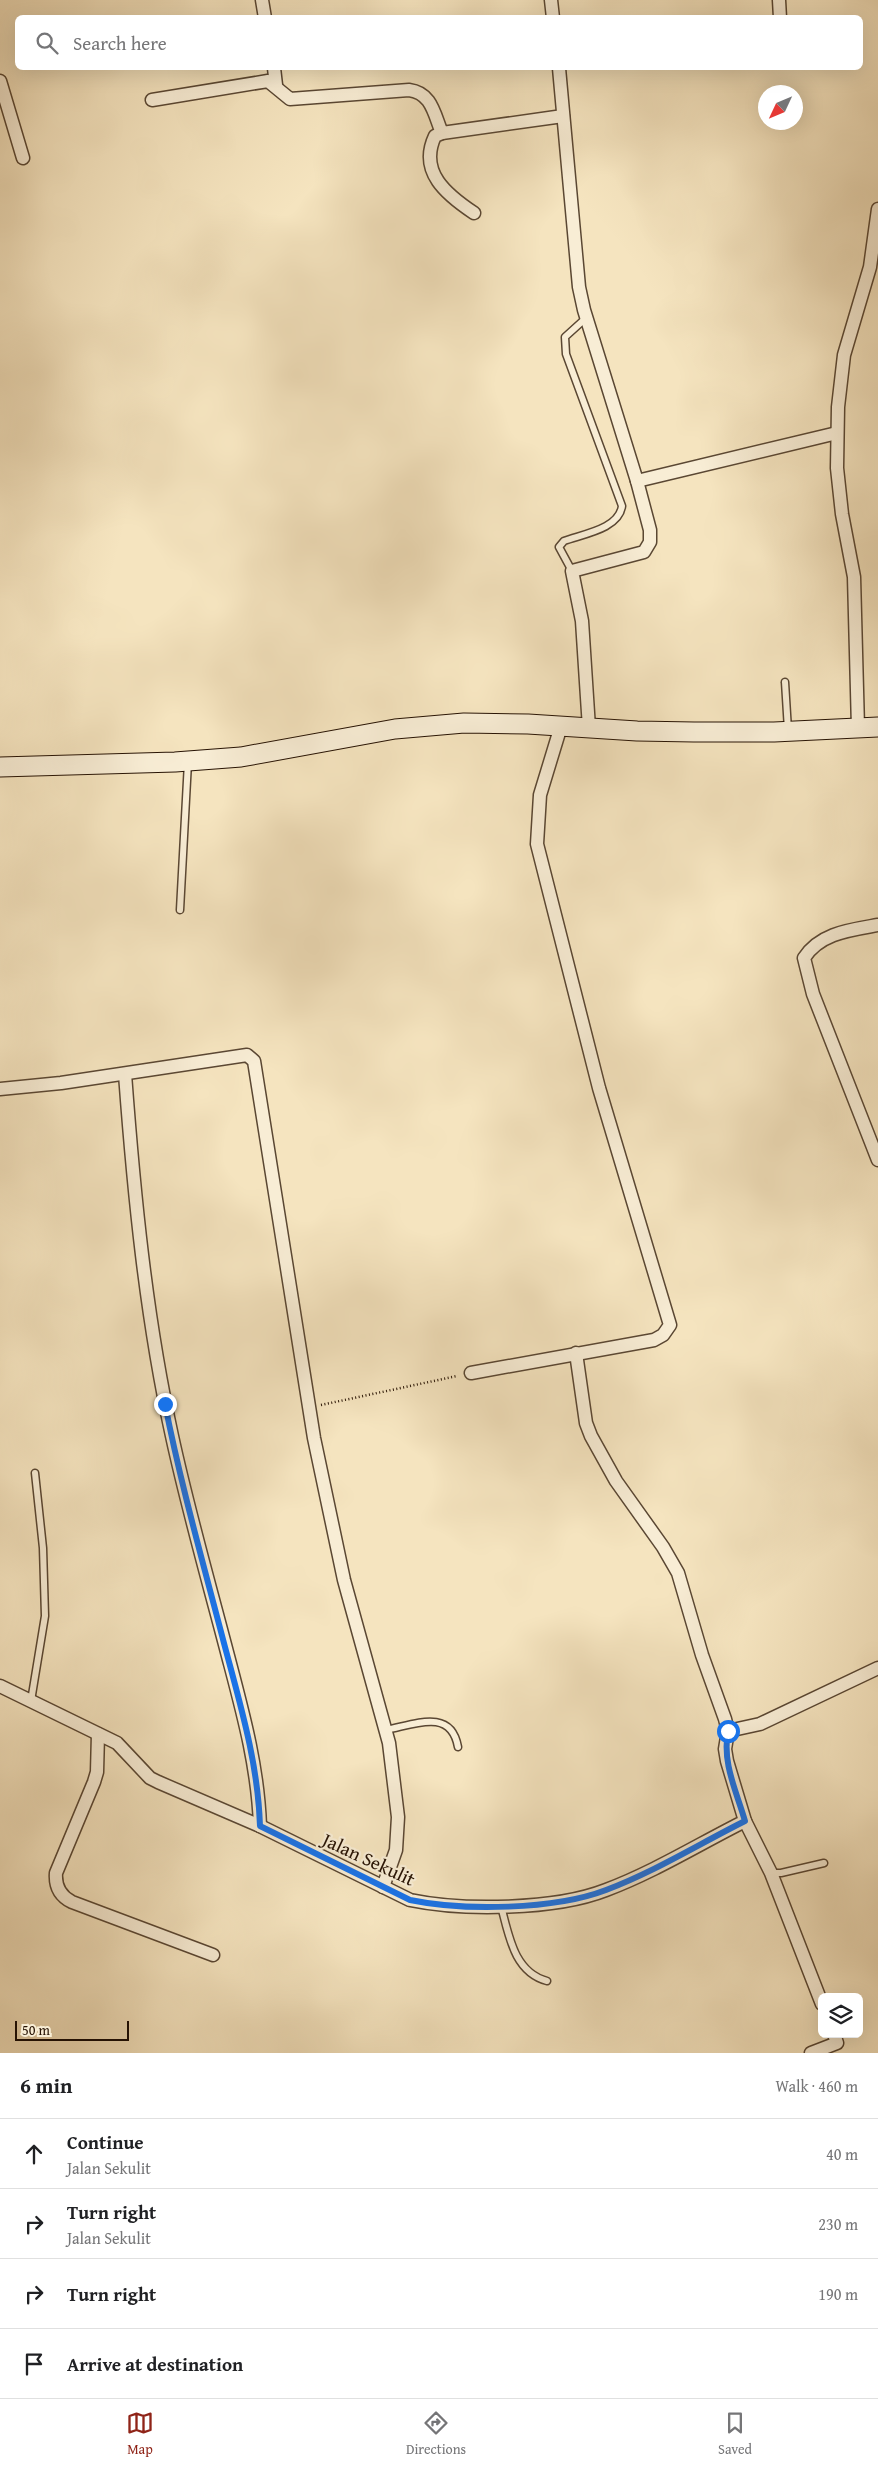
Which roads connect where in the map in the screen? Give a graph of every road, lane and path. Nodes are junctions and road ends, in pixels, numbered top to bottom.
1 (262, 0) edge
2 (550, 0) edge
3 (778, 0) edge
4 (264, 15) edge
5 (552, 15) edge
6 (780, 15) edge
7 (274, 70) edge
8 (559, 70) edge
9 (0, 81) edge
10 (276, 85) junction
11 (152, 100) dead end
12 (564, 116) junction
13 (442, 133) junction
14 (23, 158) dead end
15 (878, 209) edge
16 (474, 213) dead end
17 (586, 318) junction
18 (837, 433) junction
19 (637, 481) junction
20 (572, 571) junction
21 (785, 682) dead end
22 (561, 726) junction
23 (878, 727) edge
24 (589, 728) junction
25 (858, 728) junction
26 (788, 732) junction
27 (188, 761) junction
28 (0, 767) edge
29 (180, 910) dead end
30 (878, 925) edge
31 (125, 1074) junction
32 (0, 1089) edge
33 (876, 1152) edge
34 (576, 1353) junction
35 (471, 1373) joint
36 (311, 1407) junction
37 (35, 1473) dead end
38 (878, 1668) edge
39 (0, 1686) edge
40 (30, 1701) junction
41 (386, 1730) junction
42 (728, 1731) junction
43 (98, 1734) junction
44 (458, 1747) dead end
45 (745, 1821) junction
46 (260, 1826) junction
47 (824, 1863) dead end
48 (771, 1873) junction
49 (383, 1887) junction
50 (501, 1906) junction
51 (213, 1955) dead end
52 (548, 1981) dead end
53 (818, 1994) edge
54 (835, 2038) edge
55 (811, 2053) edge

1 - 4 street
2 - 5 street
3 - 6 street
7 - 10 street
8 - 12 street
9 - 14 street
10 - 11 street
10 - 13 street
12 - 13 street
12 - 17 street
13 - 16 street
15 - 18 street
17 - 19 street
17 - 20 lane
18 - 19 street
18 - 25 street
19 - 20 street
20 - 24 street
21 - 26 lane
22 - 24 street
22 - 27 street
22 - 34 street
23 - 25 street
24 - 26 street
25 - 26 street
27 - 28 street
27 - 29 lane
30 - 33 street
31 - 32 street
31 - 36 street
31 - 46 street
34 - 35 street
34 - 42 street
35 - 36 path
36 - 41 street
37 - 40 lane
38 - 42 street
39 - 40 street, Jalan Sekulit
40 - 43 street, Jalan Sekulit
41 - 44 lane
41 - 49 street
42 - 45 street
43 - 46 street, Jalan Sekulit
43 - 51 street
45 - 48 street
45 - 50 street, Jalan Sekulit
46 - 49 street, Jalan Sekulit
47 - 48 lane
48 - 53 street
49 - 50 street, Jalan Sekulit
50 - 52 lane
54 - 55 street

